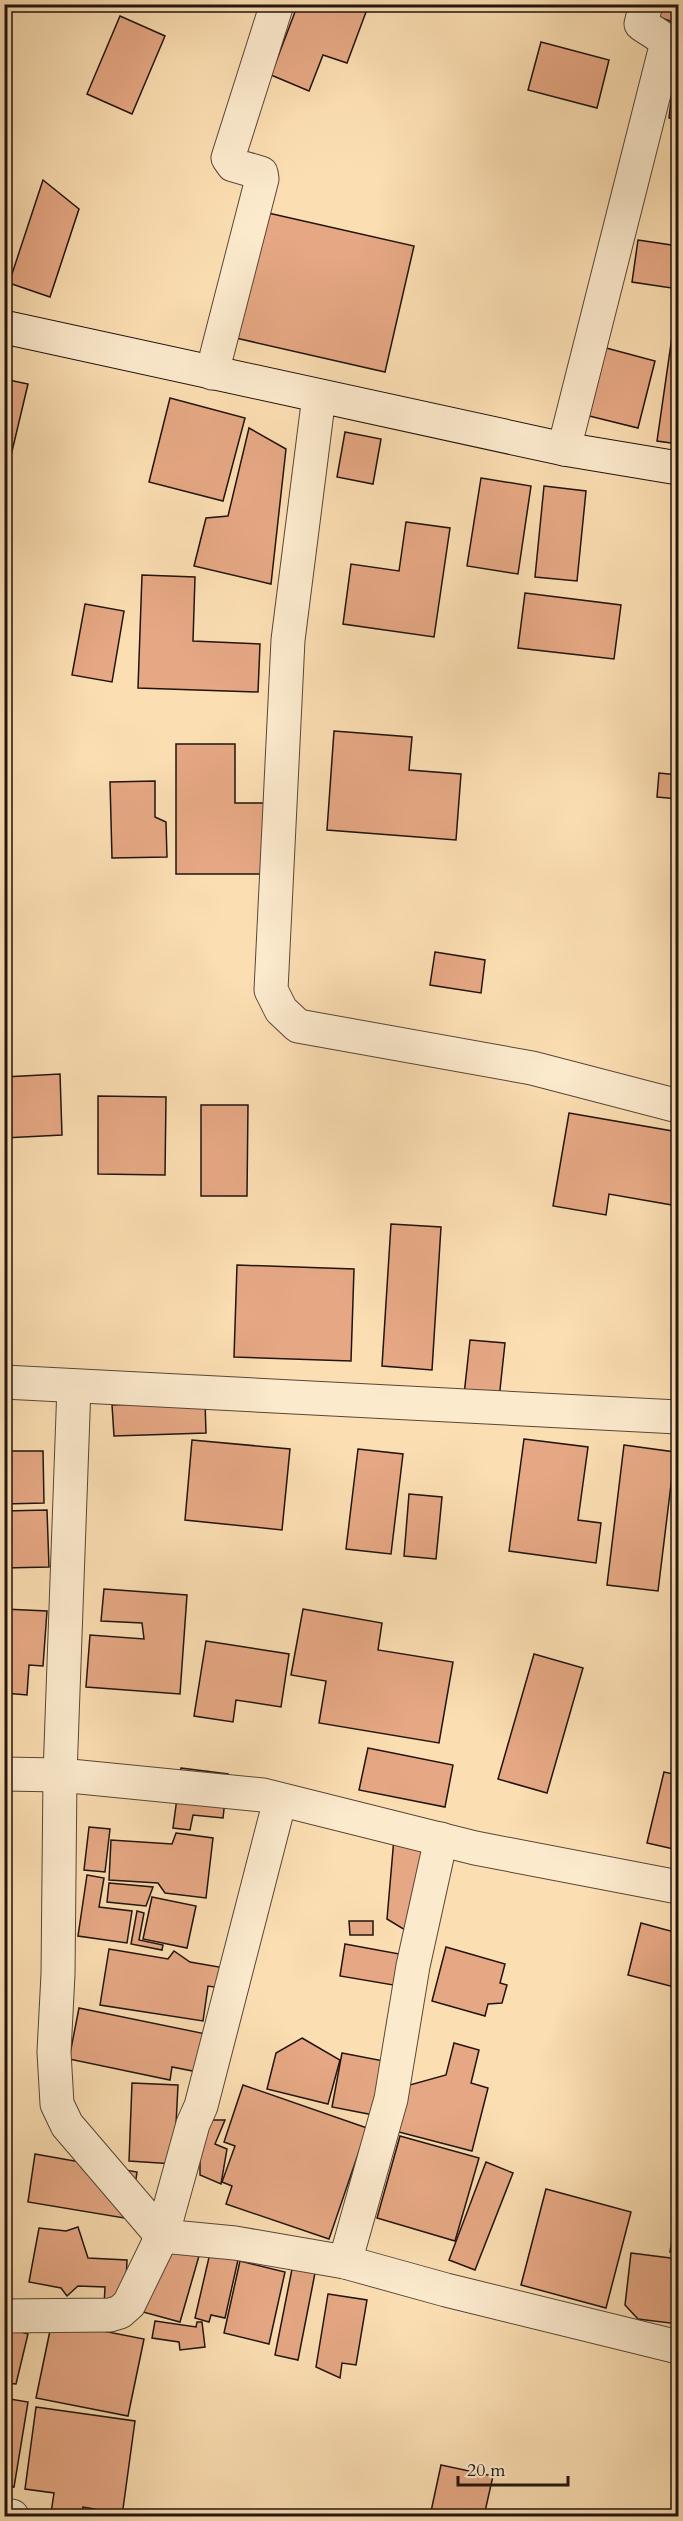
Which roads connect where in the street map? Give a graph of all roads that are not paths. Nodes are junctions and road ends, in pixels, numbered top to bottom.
1 (277, 4) edge
2 (646, 4) edge
3 (4, 327) edge
4 (212, 373) junction
5 (319, 396) junction
6 (564, 449) junction
7 (678, 468) edge
8 (678, 1106) edge
9 (4, 1382) edge
10 (74, 1386) junction
11 (678, 1417) edge
12 (4, 1774) edge
13 (60, 1775) junction
14 (280, 1800) junction
15 (441, 1839) junction
16 (678, 1887) edge
17 (162, 2236) junction
18 (345, 2262) junction
19 (4, 2316) edge
20 (678, 2347) edge
21 (4, 2515) edge
22 (12, 2517) edge

1 - 4 street
2 - 6 street
3 - 4 street
4 - 5 street
5 - 6 street
5 - 8 street
6 - 7 street
9 - 10 street
10 - 11 street
10 - 13 street
12 - 13 street
13 - 14 street
13 - 17 street
14 - 15 street
14 - 17 street
15 - 16 street
15 - 18 street
17 - 18 street
17 - 19 street
18 - 20 street
21 - 22 street

